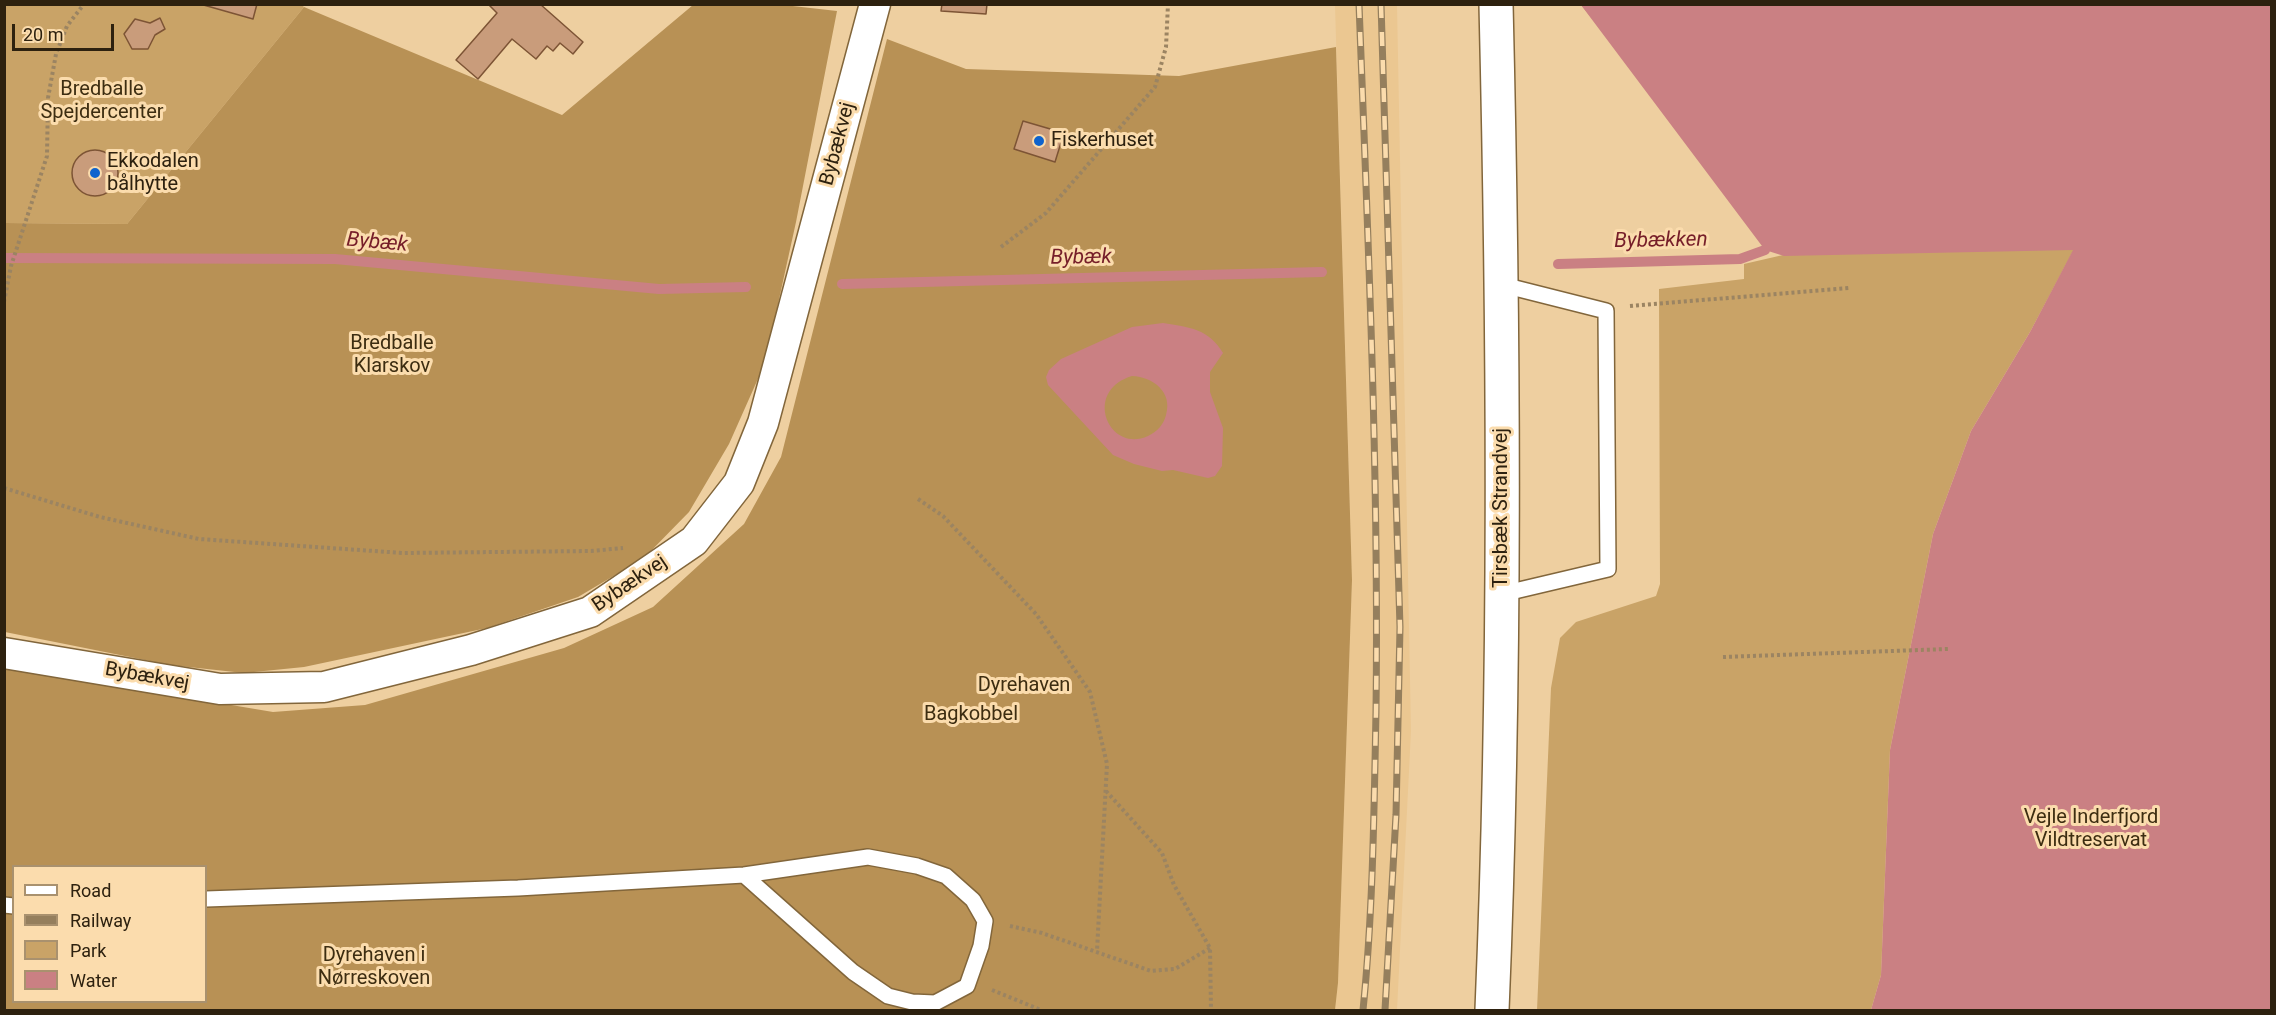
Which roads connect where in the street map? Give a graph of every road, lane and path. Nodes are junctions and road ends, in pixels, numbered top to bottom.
1 (84, 4) edge
2 (875, 4) edge
3 (1168, 4) edge
4 (1496, 4) edge
5 (1001, 247) dead end
6 (1503, 285) junction
7 (1849, 288) dead end
8 (4, 303) edge
9 (1606, 311) junction
10 (4, 488) edge
11 (918, 500) dead end
12 (625, 548) dead end
13 (1502, 594) junction
14 (1948, 649) dead end
15 (4, 653) edge
16 (1723, 657) dead end
17 (1106, 792) junction
18 (744, 875) junction
19 (207, 899) edge
20 (985, 921) junction
21 (1210, 948) junction
22 (1097, 951) junction
23 (970, 980) junction
24 (1041, 1011) edge
25 (1211, 1011) edge
26 (1492, 1011) edge

1 - 8 path
2 - 15 street, Bybækvej
3 - 5 path
4 - 6 street, Tirsbæk Strandvej
6 - 9 lane
6 - 13 street, Tirsbæk Strandvej
7 - 9 path
9 - 13 lane
10 - 12 path
11 - 17 path
13 - 26 street, Tirsbæk Strandvej
14 - 16 path
17 - 21 path
17 - 22 path
18 - 19 lane
18 - 20 lane
18 - 23 lane
20 - 22 path
20 - 23 lane
21 - 22 path
21 - 25 path
23 - 24 path

